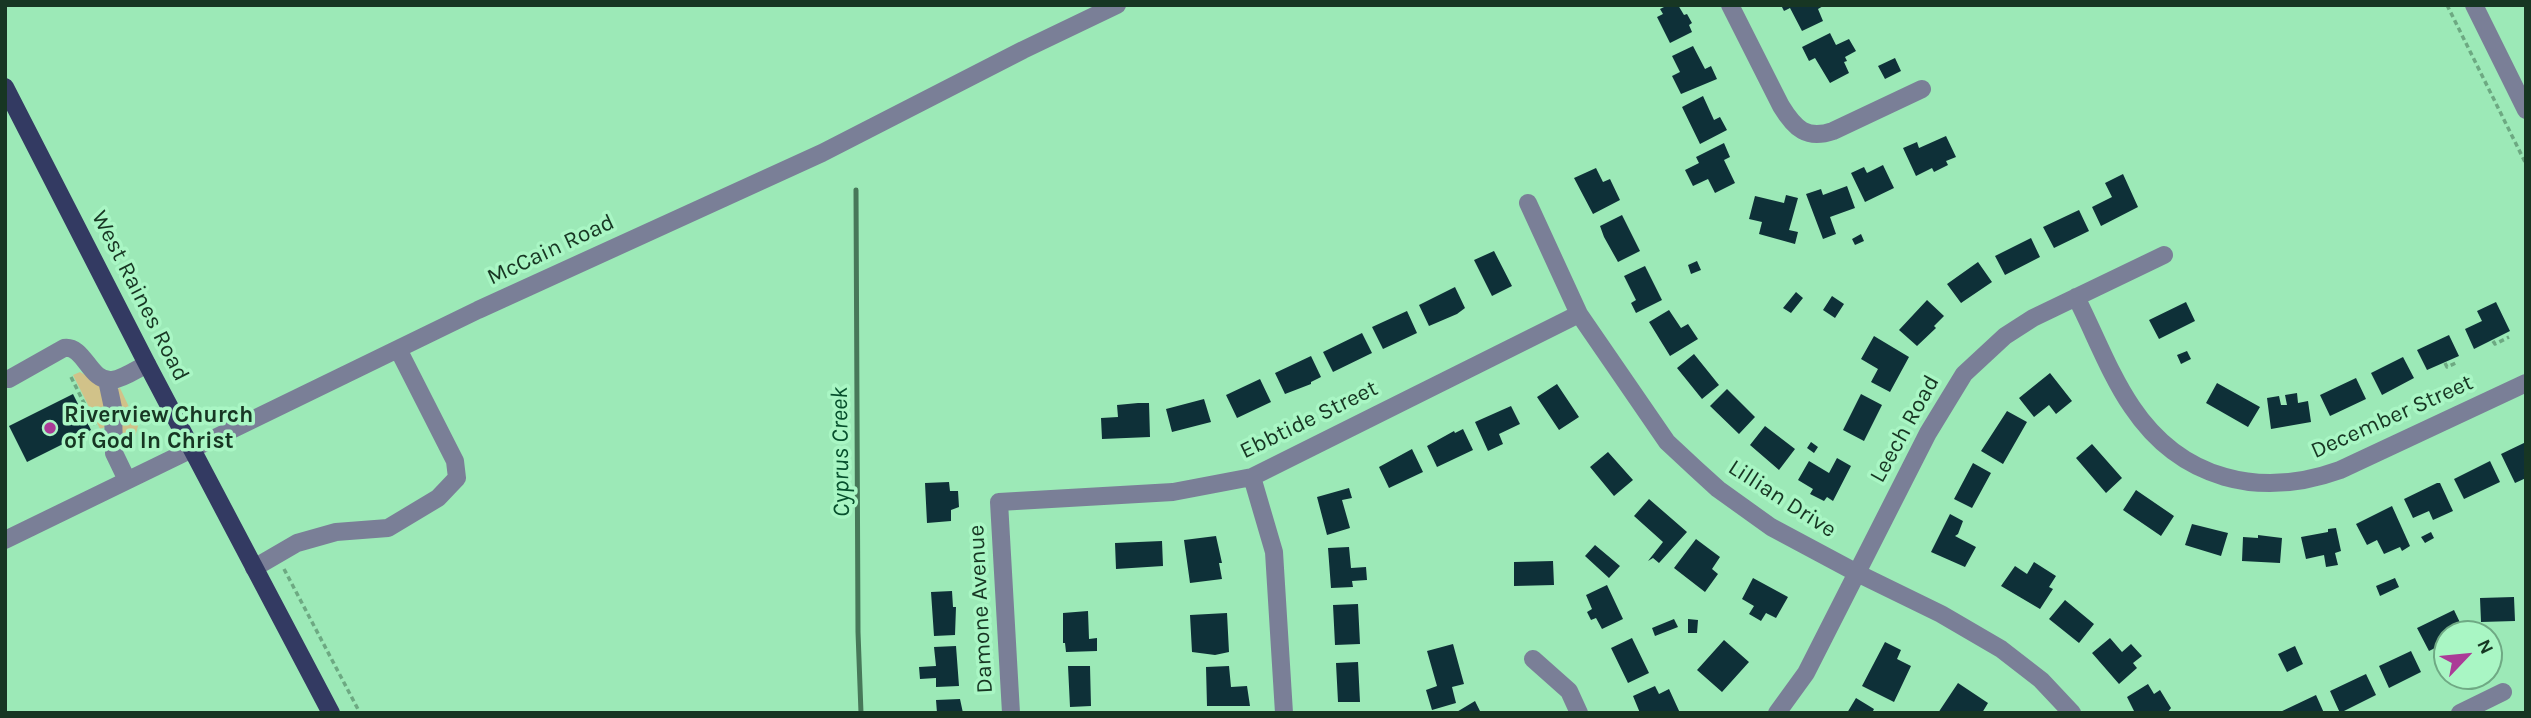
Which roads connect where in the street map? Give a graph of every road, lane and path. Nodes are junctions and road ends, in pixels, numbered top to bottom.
1 (1118, 5) edge
2 (1730, 5) edge
3 (2447, 5) edge
4 (2474, 5) edge
5 (5, 87) edge
6 (1922, 89) dead end
7 (2526, 110) edge
8 (2526, 164) edge
9 (1528, 203) dead end
10 (2164, 255) dead end
11 (2076, 297) junction
12 (1579, 314) junction
13 (2509, 337) dead end
14 (2493, 341) dead end
15 (398, 349) junction
16 (2458, 362) dead end
17 (2445, 363) dead end
18 (147, 365) junction
19 (71, 377) dead end
20 (9, 379) dead end
21 (107, 380) junction
22 (2526, 383) edge
23 (98, 430) dead end
24 (191, 448) junction
25 (1252, 477) junction
26 (127, 480) junction
27 (999, 502) joint
28 (5, 540) edge
29 (276, 555) junction
30 (254, 568) junction
31 (1857, 573) junction
32 (1533, 659) dead end
33 (2503, 692) dead end
34 (331, 713) edge
35 (359, 713) edge
36 (1011, 713) edge
37 (1284, 713) edge
38 (1580, 713) edge
39 (1777, 713) edge
40 (2072, 713) edge
41 (2460, 713) edge

1 - 15 street, McCain Road
2 - 6 street
3 - 8 path
4 - 7 street
5 - 18 main road, West Raines Road
9 - 12 street, Lillian Drive
10 - 11 street, Leech Road
11 - 22 street, December Street
11 - 31 street, Leech Road
12 - 25 street, Ebbtide Street
12 - 31 street, Lillian Drive
13 - 14 path
15 - 24 street, McCain Road
15 - 29 street
16 - 17 path
18 - 21 street
18 - 24 main road, West Raines Road
19 - 23 path
20 - 21 street
21 - 26 street
24 - 26 street, McCain Road
24 - 30 main road, West Raines Road
25 - 27 street, Ebbtide Street
25 - 37 street
26 - 28 street, McCain Road
27 - 36 street, Damone Avenue
29 - 30 street
29 - 35 path
30 - 34 main road, West Raines Road
31 - 39 street, Leech Road
31 - 40 street, Lillian Drive
32 - 38 street
33 - 41 street

